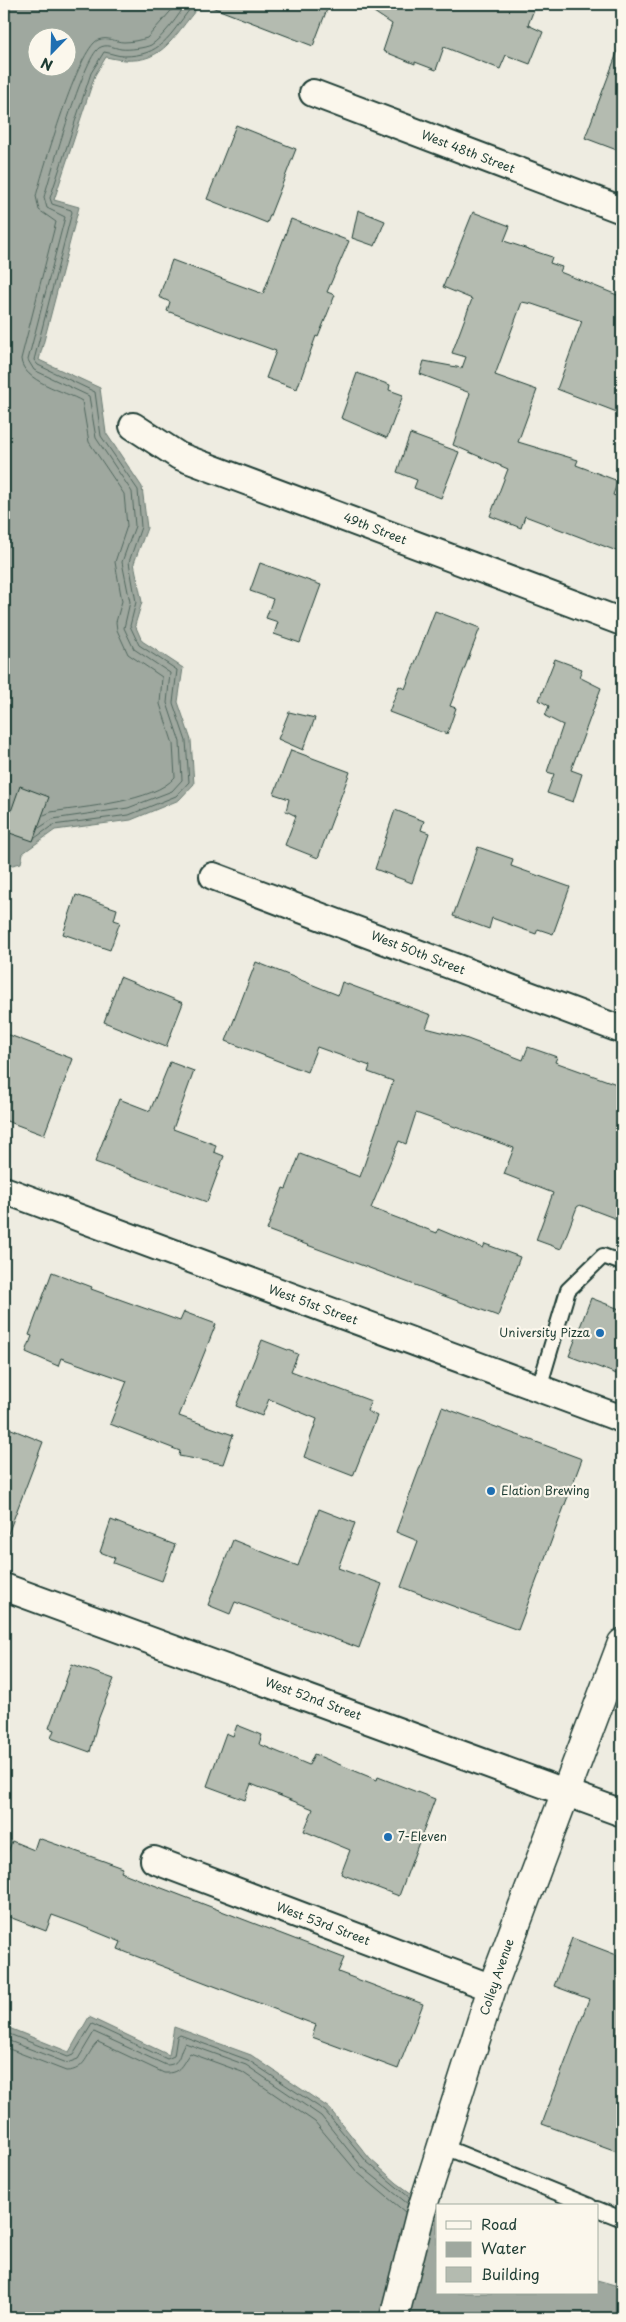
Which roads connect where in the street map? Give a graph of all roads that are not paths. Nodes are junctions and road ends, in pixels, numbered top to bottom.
1 (313, 93) dead end
2 (622, 210) edge
3 (133, 426) dead end
4 (622, 622) edge
5 (213, 876) dead end
6 (622, 1030) edge
7 (4, 1190) edge
8 (622, 1263) edge
9 (539, 1388) junction
10 (622, 1419) edge
11 (4, 1586) edge
12 (622, 1643) edge
13 (566, 1792) junction
14 (622, 1813) edge
15 (154, 1860) dead end
16 (492, 1988) junction
17 (442, 2146) junction
18 (585, 2204) edge
19 (598, 2209) edge
20 (622, 2219) edge
21 (394, 2318) edge

1 - 2 street, West 48th Street
3 - 4 street, 49th Street
5 - 6 street, West 50th Street
7 - 9 street, West 51st Street
8 - 9 lane
9 - 10 street, West 51st Street
11 - 13 street, West 52nd Street
12 - 13 main road, Colley Avenue
13 - 14 street, West 52nd Street
13 - 16 main road, Colley Avenue
15 - 16 street, West 53rd Street
16 - 17 main road, Colley Avenue
17 - 18 lane
17 - 21 main road, Colley Avenue
19 - 20 lane

